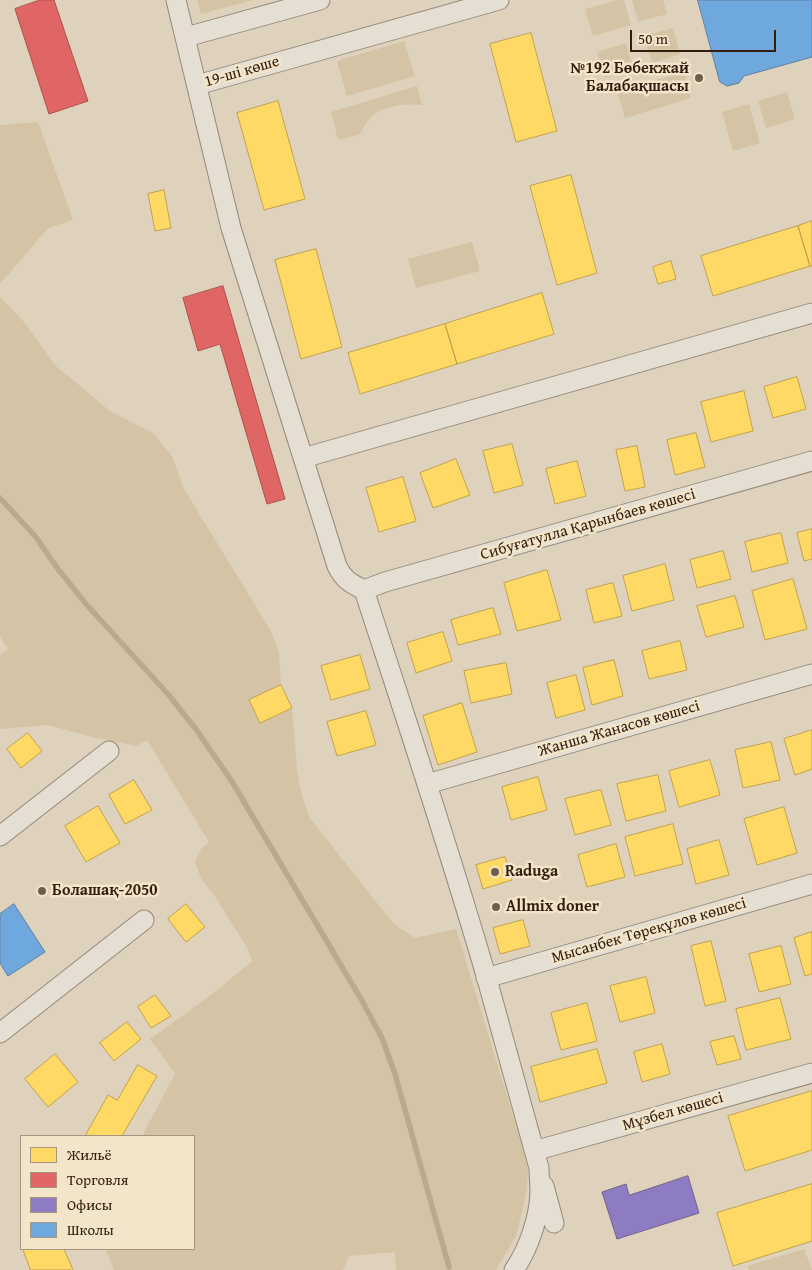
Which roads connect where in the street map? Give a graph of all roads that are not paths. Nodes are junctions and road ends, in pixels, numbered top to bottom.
1 (176, 0) edge
2 (320, 0) edge
3 (499, 0) edge
4 (186, 38) junction
5 (197, 85) junction
6 (812, 314) edge
7 (303, 458) junction
8 (812, 461) edge
9 (364, 590) junction
10 (812, 674) edge
11 (109, 751) dead end
12 (427, 784) junction
13 (0, 836) edge
14 (812, 884) edge
15 (144, 920) dead end
16 (486, 978) junction
17 (0, 1033) edge
18 (812, 1073) edge
19 (537, 1160) junction
20 (554, 1223) dead end
21 (514, 1270) edge

1 - 4 street
2 - 4 street
3 - 5 street, 19-ші көше
4 - 5 street
5 - 7 street
6 - 7 street
7 - 9 street
8 - 9 street, Сибуғатулла Қарынбаев көшесі
9 - 12 street
10 - 12 street, Жанша Жанасов көшесі
11 - 13 street
12 - 16 street
14 - 16 street, Мысанбек Төреқұлов көшесі
15 - 17 street
16 - 19 street
18 - 19 street, Мұзбел көшесі
19 - 20 street
19 - 21 street

